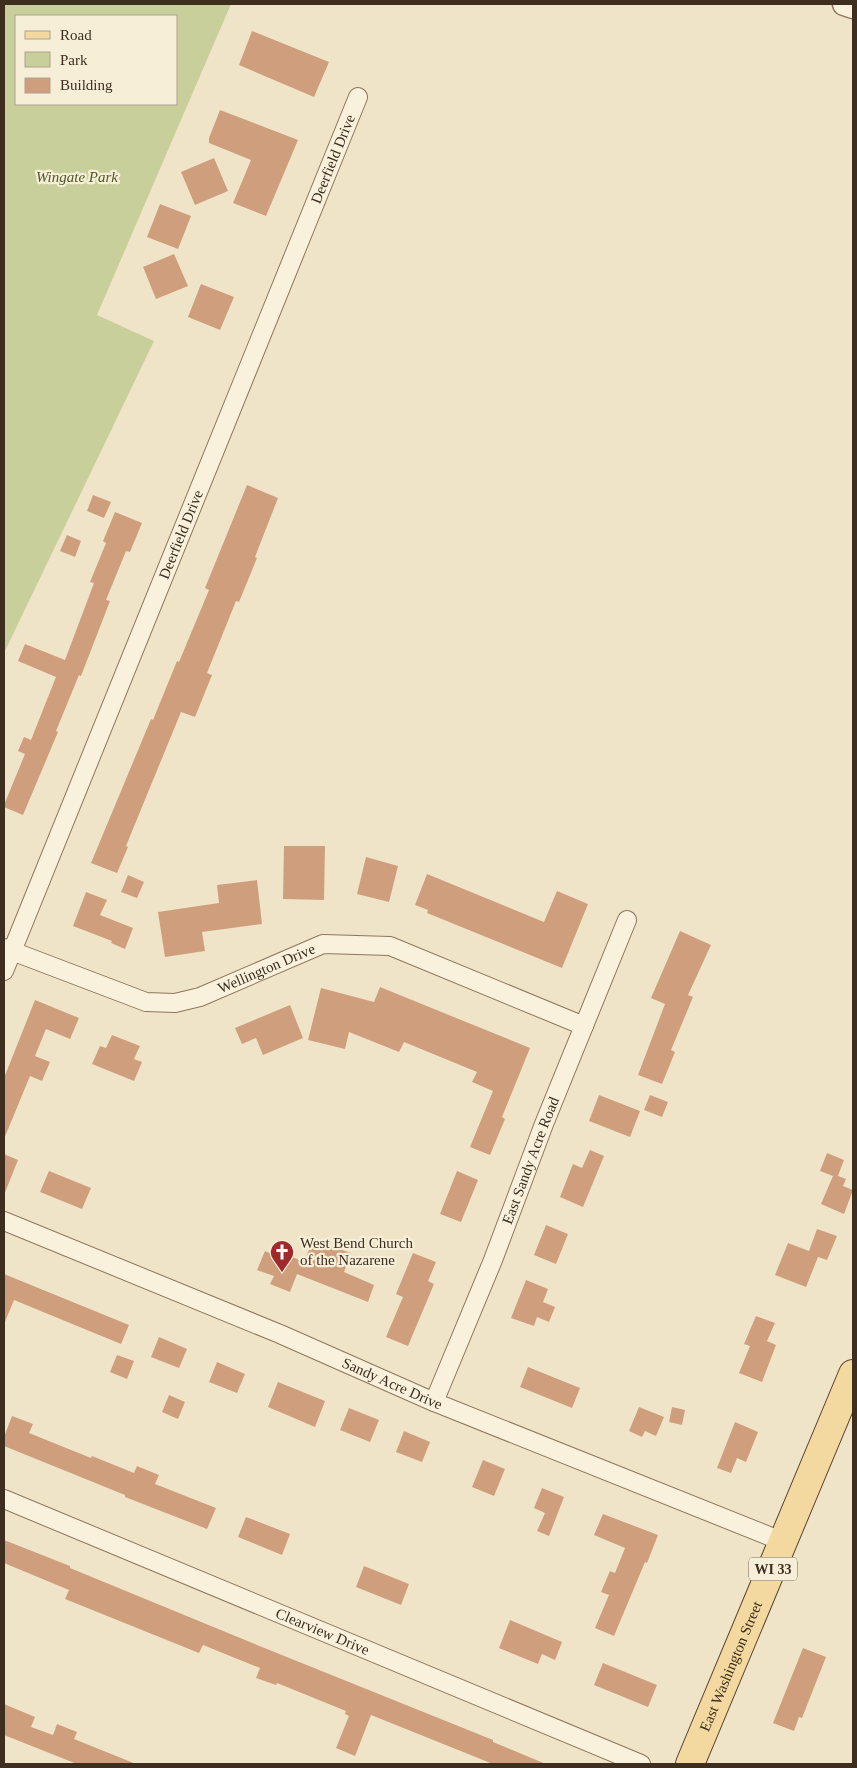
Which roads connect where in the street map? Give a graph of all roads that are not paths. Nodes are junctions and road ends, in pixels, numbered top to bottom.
1 (844, 4) edge
2 (853, 8) edge
3 (358, 97) dead end
4 (627, 920) dead end
5 (8, 950) edge
6 (4, 971) edge
7 (584, 1026) junction
8 (4, 1221) edge
9 (853, 1374) edge
10 (434, 1402) junction
11 (4, 1499) edge
12 (784, 1542) junction
13 (641, 1764) edge
14 (690, 1764) edge

1 - 2 street
3 - 5 street, Deerfield Drive
4 - 7 street, East Sandy Acre Road
5 - 6 street, Deerfield Drive
5 - 7 street, Wellington Drive
7 - 10 street, East Sandy Acre Road
8 - 10 street, Sandy Acre Drive
9 - 12 main road, East Washington Street / WI 33
10 - 12 street, Sandy Acre Drive
11 - 13 street, Clearview Drive
12 - 14 main road, East Washington Street / WI 33

